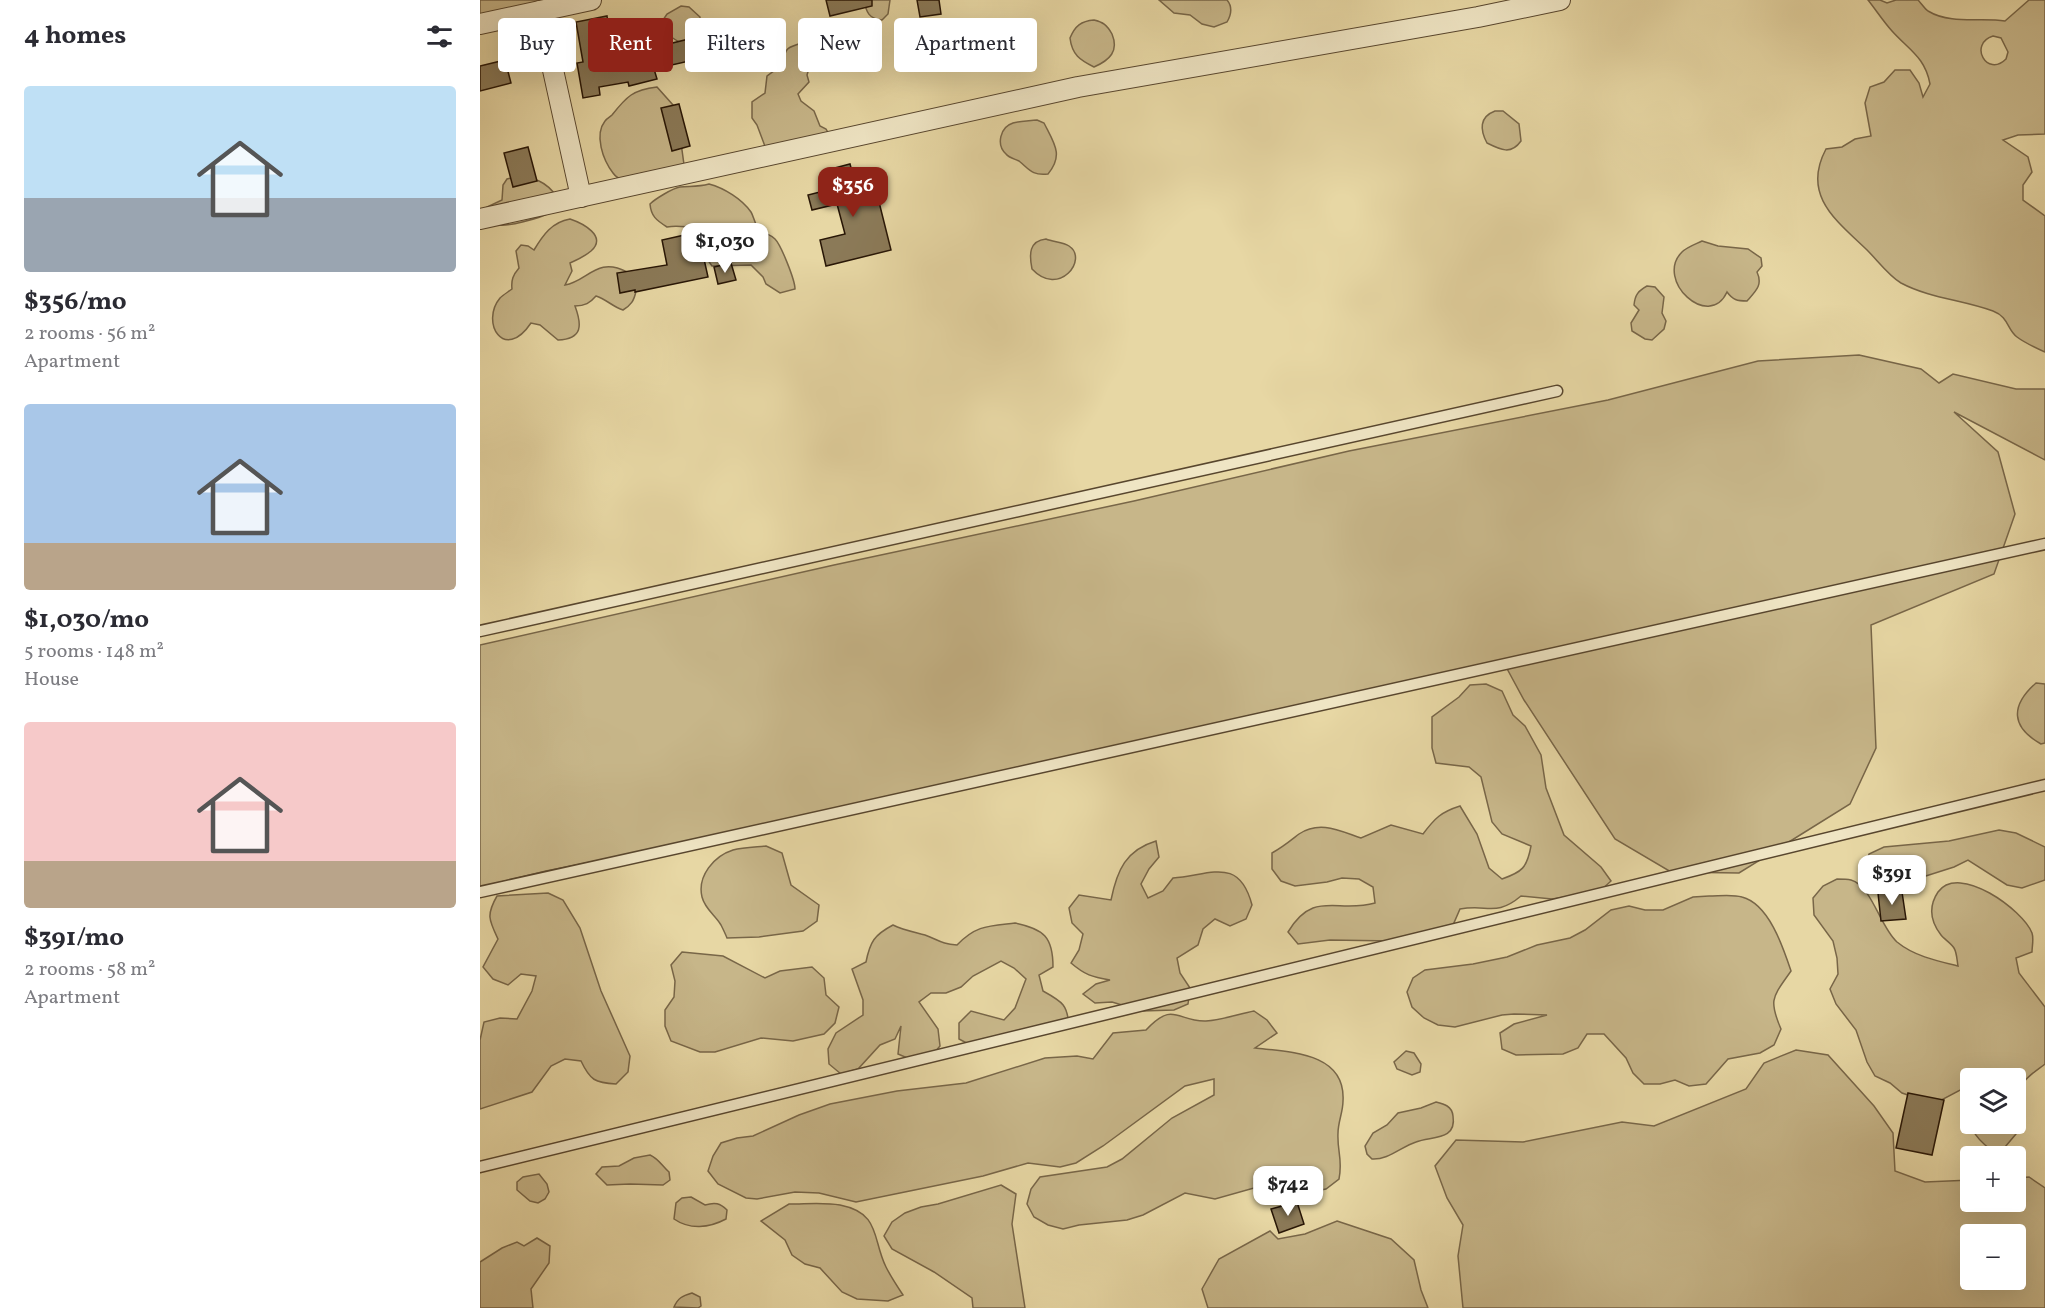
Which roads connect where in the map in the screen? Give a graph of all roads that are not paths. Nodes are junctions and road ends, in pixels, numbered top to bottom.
1 (591, 0) edge
2 (1560, 0) edge
3 (1477, 9) edge
4 (540, 11) junction
5 (480, 24) edge
6 (581, 197) junction
7 (480, 219) edge
8 (1557, 391) dead end
9 (2045, 544) edge
10 (480, 631) edge
11 (2045, 785) edge
12 (480, 892) edge
13 (480, 1167) edge

1 - 4 street
2 - 3 street
3 - 6 street
4 - 5 street
4 - 6 street
6 - 7 street
8 - 10 lane
9 - 12 lane
11 - 13 lane

